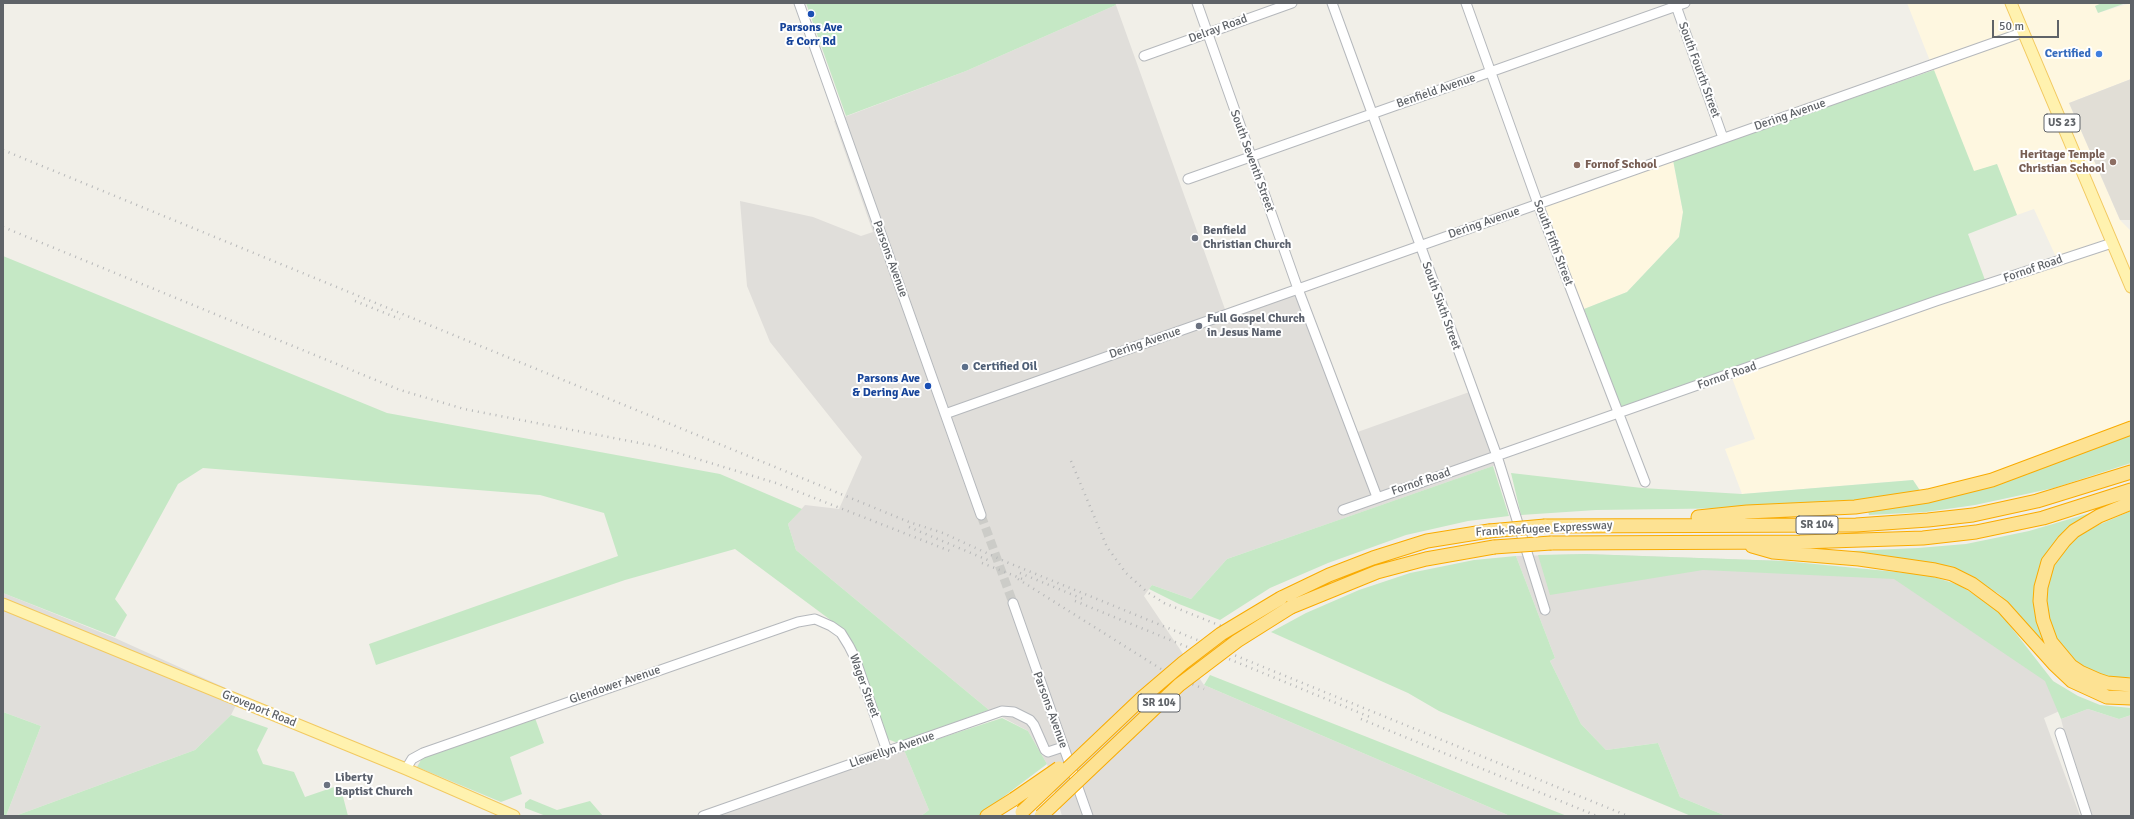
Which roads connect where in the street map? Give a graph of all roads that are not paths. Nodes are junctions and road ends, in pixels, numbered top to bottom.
1 (799, 3) edge
2 (1196, 3) edge
3 (1292, 3) edge
4 (1332, 3) edge
5 (1466, 3) edge
6 (2011, 3) edge
7 (1679, 4) edge
8 (2024, 32) junction
9 (1208, 33) junction
10 (1144, 56) dead end
11 (1490, 72) junction
12 (1371, 114) junction
13 (1723, 138) junction
14 (1250, 156) junction
15 (1188, 179) dead end
16 (1538, 204) junction
17 (2112, 243) junction
18 (1419, 246) junction
19 (2131, 287) edge
20 (1298, 289) junction
21 (945, 414) junction
22 (1617, 414) junction
23 (2131, 428) edge
24 (1497, 456) junction
25 (2131, 472) edge
26 (1645, 482) dead end
27 (2131, 490) edge
28 (1377, 497) junction
29 (2131, 503) edge
30 (1342, 510) dead end
31 (981, 515) tunnel mouth
32 (1637, 524) junction
33 (1737, 542) junction
34 (1012, 603) tunnel mouth
35 (3, 604) edge
36 (1545, 610) dead end
37 (831, 626) joint
38 (2131, 684) edge
39 (2131, 698) edge
40 (1140, 721) junction
41 (2060, 733) dead end
42 (1063, 747) junction
43 (1090, 747) junction
44 (887, 751) junction
45 (406, 769) junction
46 (1020, 814) edge
47 (514, 816) edge
48 (703, 816) edge
49 (986, 816) edge
50 (1042, 816) edge
51 (1054, 816) edge
52 (1088, 816) edge
53 (2087, 816) edge

1 - 21 street, Parsons Avenue
2 - 9 street, South Seventh Street
3 - 9 street, Delray Road
4 - 12 street, South Sixth Street
5 - 11 street, South Fifth Street
6 - 8 main road, US 23
7 - 11 street, Benfield Avenue
7 - 13 street, South Fourth Street
8 - 13 street, Dering Avenue
8 - 17 main road, US 23
9 - 10 street, Delray Road
9 - 14 street, South Seventh Street
11 - 12 street, Benfield Avenue
11 - 16 street, South Fifth Street
12 - 14 street, Benfield Avenue
12 - 18 street, South Sixth Street
13 - 16 street, Dering Avenue
14 - 15 street, Benfield Avenue
14 - 20 street, South Seventh Street
16 - 18 street, Dering Avenue
16 - 22 street, South Fifth Street
17 - 19 main road, US 23
17 - 22 street, Fornof Road
18 - 20 street, Dering Avenue
18 - 24 street, South Sixth Street
20 - 21 street, Dering Avenue
20 - 28 street, South Seventh Street
21 - 31 street, Parsons Avenue
22 - 24 street, Fornof Road
22 - 26 street, South Fifth Street
23 - 32 highway
24 - 28 street, Fornof Road
24 - 36 street, South Sixth Street
25 - 32 highway, Frank-Refugee Expressway / SR 104
27 - 33 highway, Frank-Refugee Expressway / SR 104
28 - 30 street, Fornof Road
29 - 38 highway
32 - 43 highway, Frank-Refugee Expressway / SR 104, bridge
33 - 39 highway
33 - 40 highway, Frank-Refugee Expressway / SR 104, bridge
34 - 42 street, Parsons Avenue
35 - 45 main road, Groveport Road
37 - 44 street, Wager Street
37 - 45 street, Glendower Avenue
40 - 50 highway, Frank-Refugee Expressway / SR 104, bridge
40 - 51 highway, bridge
41 - 53 street
42 - 44 street, Llewellyn Avenue
42 - 52 street, Parsons Avenue
43 - 46 highway, Frank-Refugee Expressway / SR 104, bridge
43 - 49 highway, bridge
44 - 48 street, Llewellyn Avenue
45 - 47 main road, Groveport Road

